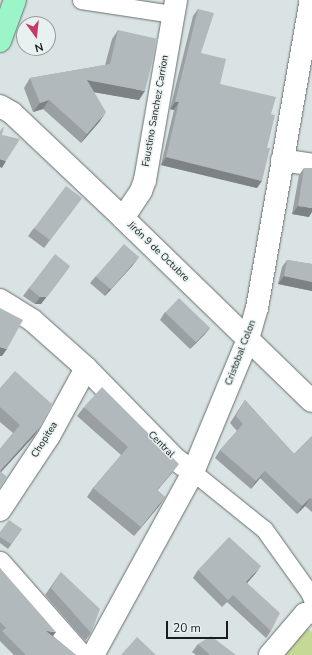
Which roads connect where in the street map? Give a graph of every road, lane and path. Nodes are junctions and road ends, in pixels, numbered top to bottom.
1 (15, 0) edge
2 (81, 0) edge
3 (311, 0) edge
4 (175, 7) edge
5 (309, 30) edge
6 (0, 41) edge
7 (0, 106) edge
8 (282, 160) junction
9 (312, 165) edge
10 (123, 218) junction
11 (0, 300) edge
12 (248, 339) junction
13 (86, 368) junction
14 (312, 401) edge
15 (193, 472) junction
16 (0, 510) edge
17 (0, 563) edge
18 (312, 599) edge
19 (312, 612) edge
20 (81, 655) edge
21 (93, 655) edge
22 (270, 655) edge

1 - 6 main road
2 - 4 street
3 - 5 street, Cristobal Colon
4 - 10 street, Faustino Sanchez Carrion
5 - 8 street, Cristobal Colon
7 - 10 street, Jirón 9 de Octubre
8 - 9 street
8 - 12 street, Cristobal Colon
10 - 12 street, Jirón 9 de Octubre
11 - 13 street, Central
12 - 14 street, Jirón 9 de Octubre
12 - 15 street, Cristobal Colon
13 - 15 street, Central
13 - 16 street, Chopitea
15 - 18 street, Central
15 - 21 street, Cristobal Colon
17 - 20 street
19 - 22 street

